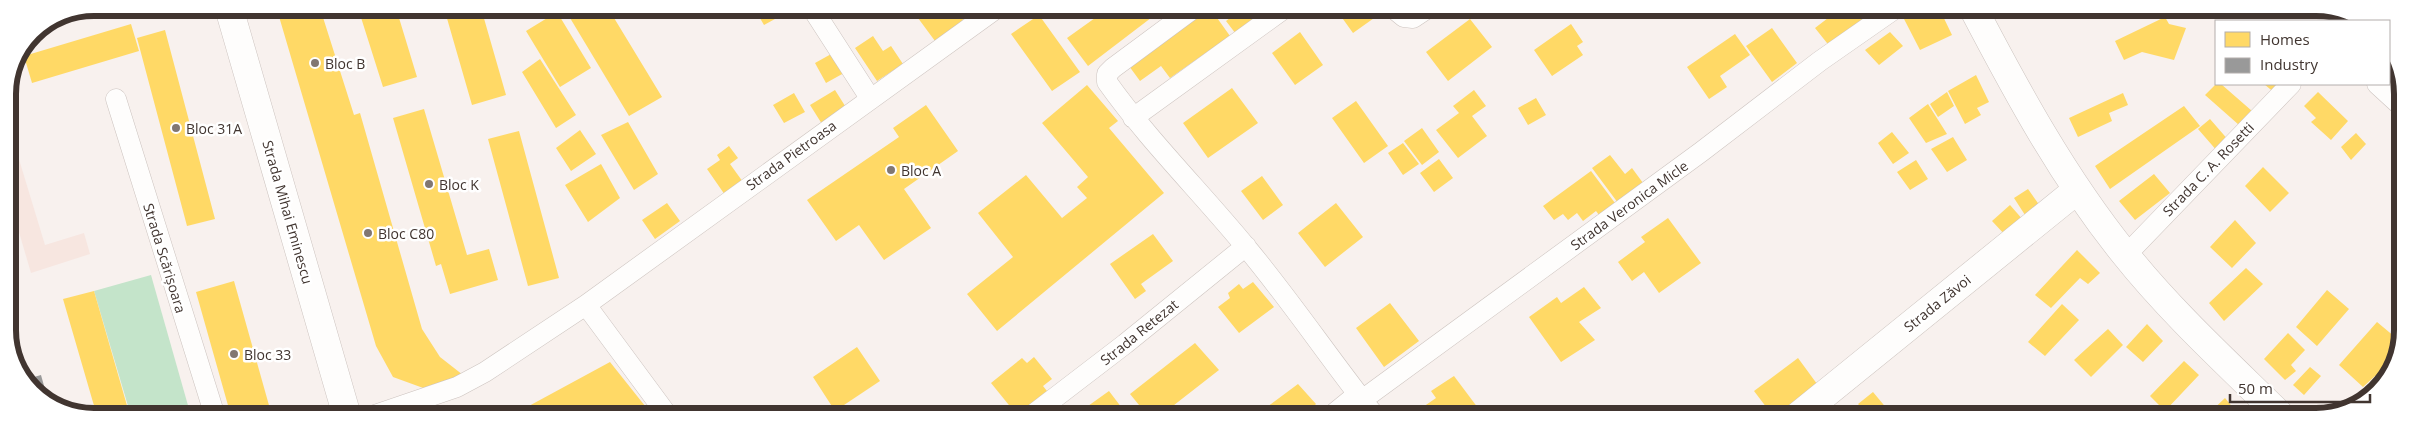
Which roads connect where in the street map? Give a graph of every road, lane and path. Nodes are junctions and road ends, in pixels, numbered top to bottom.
1 (231, 16) edge
2 (817, 16) edge
3 (986, 16) edge
4 (1183, 16) edge
5 (1274, 16) edge
6 (1403, 16) edge
7 (1416, 16) edge
8 (1885, 16) edge
9 (1977, 16) edge
10 (2290, 85) edge
11 (2378, 85) edge
12 (870, 98) junction
13 (116, 99) dead end
14 (2394, 100) edge
15 (1133, 118) junction
16 (2077, 190) junction
17 (1246, 246) junction
18 (2126, 255) junction
19 (586, 305) junction
20 (1360, 397) junction
21 (213, 408) edge
22 (345, 408) edge
23 (395, 408) edge
24 (662, 408) edge
25 (1041, 408) edge
26 (1343, 408) edge
27 (1369, 408) edge
28 (1808, 408) edge
29 (2273, 408) edge

1 - 22 street, Strada Mihai Eminescu
2 - 12 street
3 - 12 street, Strada Pietroasa
4 - 15 street
5 - 15 street
6 - 7 street
8 - 20 street, Strada Veronica Micle
9 - 16 street
10 - 18 street, Strada C. A. Rosetti
11 - 14 street
12 - 19 street, Strada Pietroasa
13 - 21 street, Strada Scărișoara
15 - 17 street
16 - 18 street
16 - 28 street, Strada Zăvoi
17 - 20 street
17 - 25 street, Strada Retezat
18 - 29 street
19 - 23 street, Strada Pietroasa
19 - 24 street
20 - 26 street, Strada Veronica Micle
20 - 27 street

